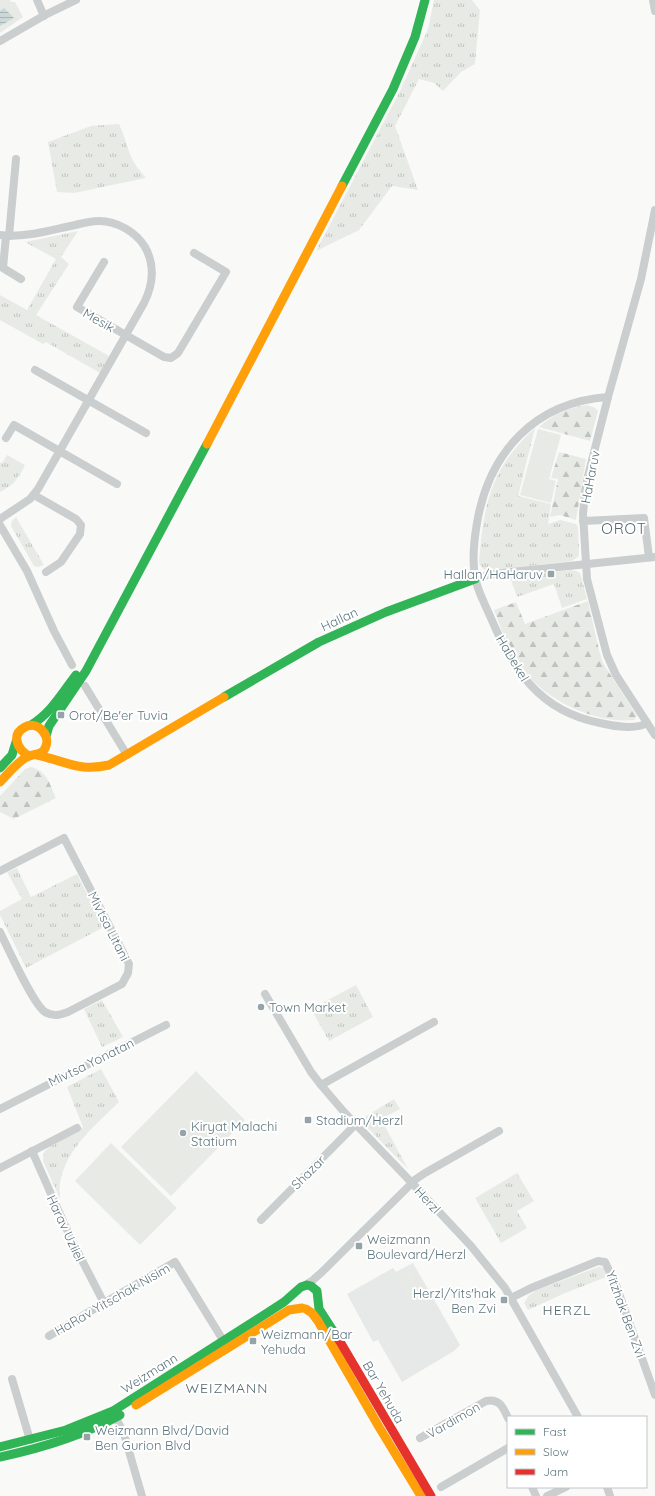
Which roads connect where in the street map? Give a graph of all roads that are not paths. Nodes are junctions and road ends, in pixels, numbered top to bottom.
1 (37, 0) edge
2 (425, 0) edge
3 (653, 0) edge
4 (73, 1) edge
5 (655, 11) edge
6 (44, 16) junction
7 (0, 42) edge
8 (16, 159) dead end
9 (655, 210) edge
10 (5, 236) edge
11 (194, 253) dead end
12 (104, 262) dead end
13 (21, 279) dead end
14 (126, 335) junction
15 (35, 370) dead end
16 (608, 397) junction
17 (88, 400) junction
18 (146, 433) dead end
19 (6, 438) dead end
20 (59, 451) junction
21 (117, 484) dead end
22 (34, 495) junction
23 (0, 519) edge
24 (583, 521) junction
25 (0, 525) edge
26 (652, 557) edge
27 (586, 564) junction
28 (46, 572) dead end
29 (475, 578) junction
30 (134, 583) junction
31 (72, 665) dead end
32 (85, 686) dead end
33 (647, 724) junction
34 (31, 726) junction
35 (655, 735) edge
36 (46, 740) junction
37 (16, 742) junction
38 (127, 755) junction
39 (33, 756) junction
40 (61, 761) junction
41 (0, 768) edge
42 (0, 782) edge
43 (0, 871) edge
44 (0, 932) edge
45 (265, 994) dead end
46 (434, 1022) dead end
47 (166, 1025) dead end
48 (321, 1085) junction
49 (17, 1099) junction
50 (0, 1104) edge
51 (0, 1109) edge
52 (356, 1124) junction
53 (77, 1128) dead end
54 (499, 1131) dead end
55 (32, 1151) junction
56 (0, 1168) edge
57 (412, 1183) junction
58 (261, 1220) dead end
59 (327, 1268) junction
60 (299, 1288) junction
61 (318, 1295) junction
62 (511, 1298) junction
63 (104, 1302) junction
64 (304, 1308) junction
65 (49, 1336) dead end
66 (226, 1345) junction
67 (12, 1379) dead end
68 (655, 1395) edge
69 (114, 1414) junction
70 (507, 1416) edge
71 (577, 1416) edge
72 (420, 1438) dead end
73 (30, 1440) junction
74 (0, 1447) edge
75 (507, 1449) edge
76 (0, 1457) edge
77 (441, 1487) dead end
78 (564, 1488) edge
79 (142, 1496) edge
80 (422, 1496) edge
81 (431, 1496) edge
82 (547, 1496) edge

1 - 6 street
2 - 30 street
3 - 5 street
4 - 6 street
6 - 7 street
8 - 10 street
9 - 16 street, HaHaruv
10 - 13 street
10 - 14 street
11 - 14 street
12 - 14 street, Mesik
14 - 17 street
15 - 17 street
16 - 24 street, HaHaruv
16 - 29 street
17 - 18 street
17 - 20 street
19 - 20 street
20 - 21 street
20 - 22 street
22 - 23 street
22 - 28 street
24 - 26 street
24 - 27 street, HaHaruv
25 - 31 street
26 - 27 street, HaIlan
27 - 29 street, HaIlan
27 - 33 street, HaHaruv
29 - 33 street, HaDekel
29 - 38 street, HaIlan
30 - 34 street
30 - 36 street
32 - 38 street
33 - 35 street, HaHaruv
34 - 36 street
34 - 37 street
36 - 39 street
36 - 40 street, HaIlan
37 - 39 street
37 - 41 street
38 - 40 street, HaIlan
39 - 40 street, HaIlan
39 - 42 street
43 - 44 street, Mivtsa Litani
45 - 48 street, Herzl
46 - 48 street
47 - 49 street, Mivtsa Yonatan
48 - 52 street, Herzl
49 - 50 street, Mivtsa Yonatan
49 - 51 street, Mivtsa Yonatan
52 - 57 street, Herzl
52 - 58 street, Shazar
53 - 55 street
54 - 57 street, Weizmann
55 - 56 street
55 - 63 street, Harav Uziiel
57 - 59 street, Weizmann
57 - 62 street, Herzl
59 - 60 street, Weizmann
59 - 61 street, Weizmann
60 - 61 street
60 - 64 street
60 - 66 street, Weizmann
61 - 64 street
61 - 81 street, Bar Yehuda
62 - 68 street, Yitzhak Ben Zvi
62 - 71 street, Herzl
63 - 65 street, HaRav Yitschak Nisim
63 - 66 street, HaRav Yitschak Nisim
64 - 66 street, Weizmann
64 - 80 street, Bar Yehuda
66 - 69 street, Weizmann
67 - 73 street
69 - 73 street, Weizmann
69 - 76 street, Weizmann
69 - 79 street
70 - 72 street, Vardimon
73 - 74 street, Weizmann
75 - 77 street
78 - 82 street

